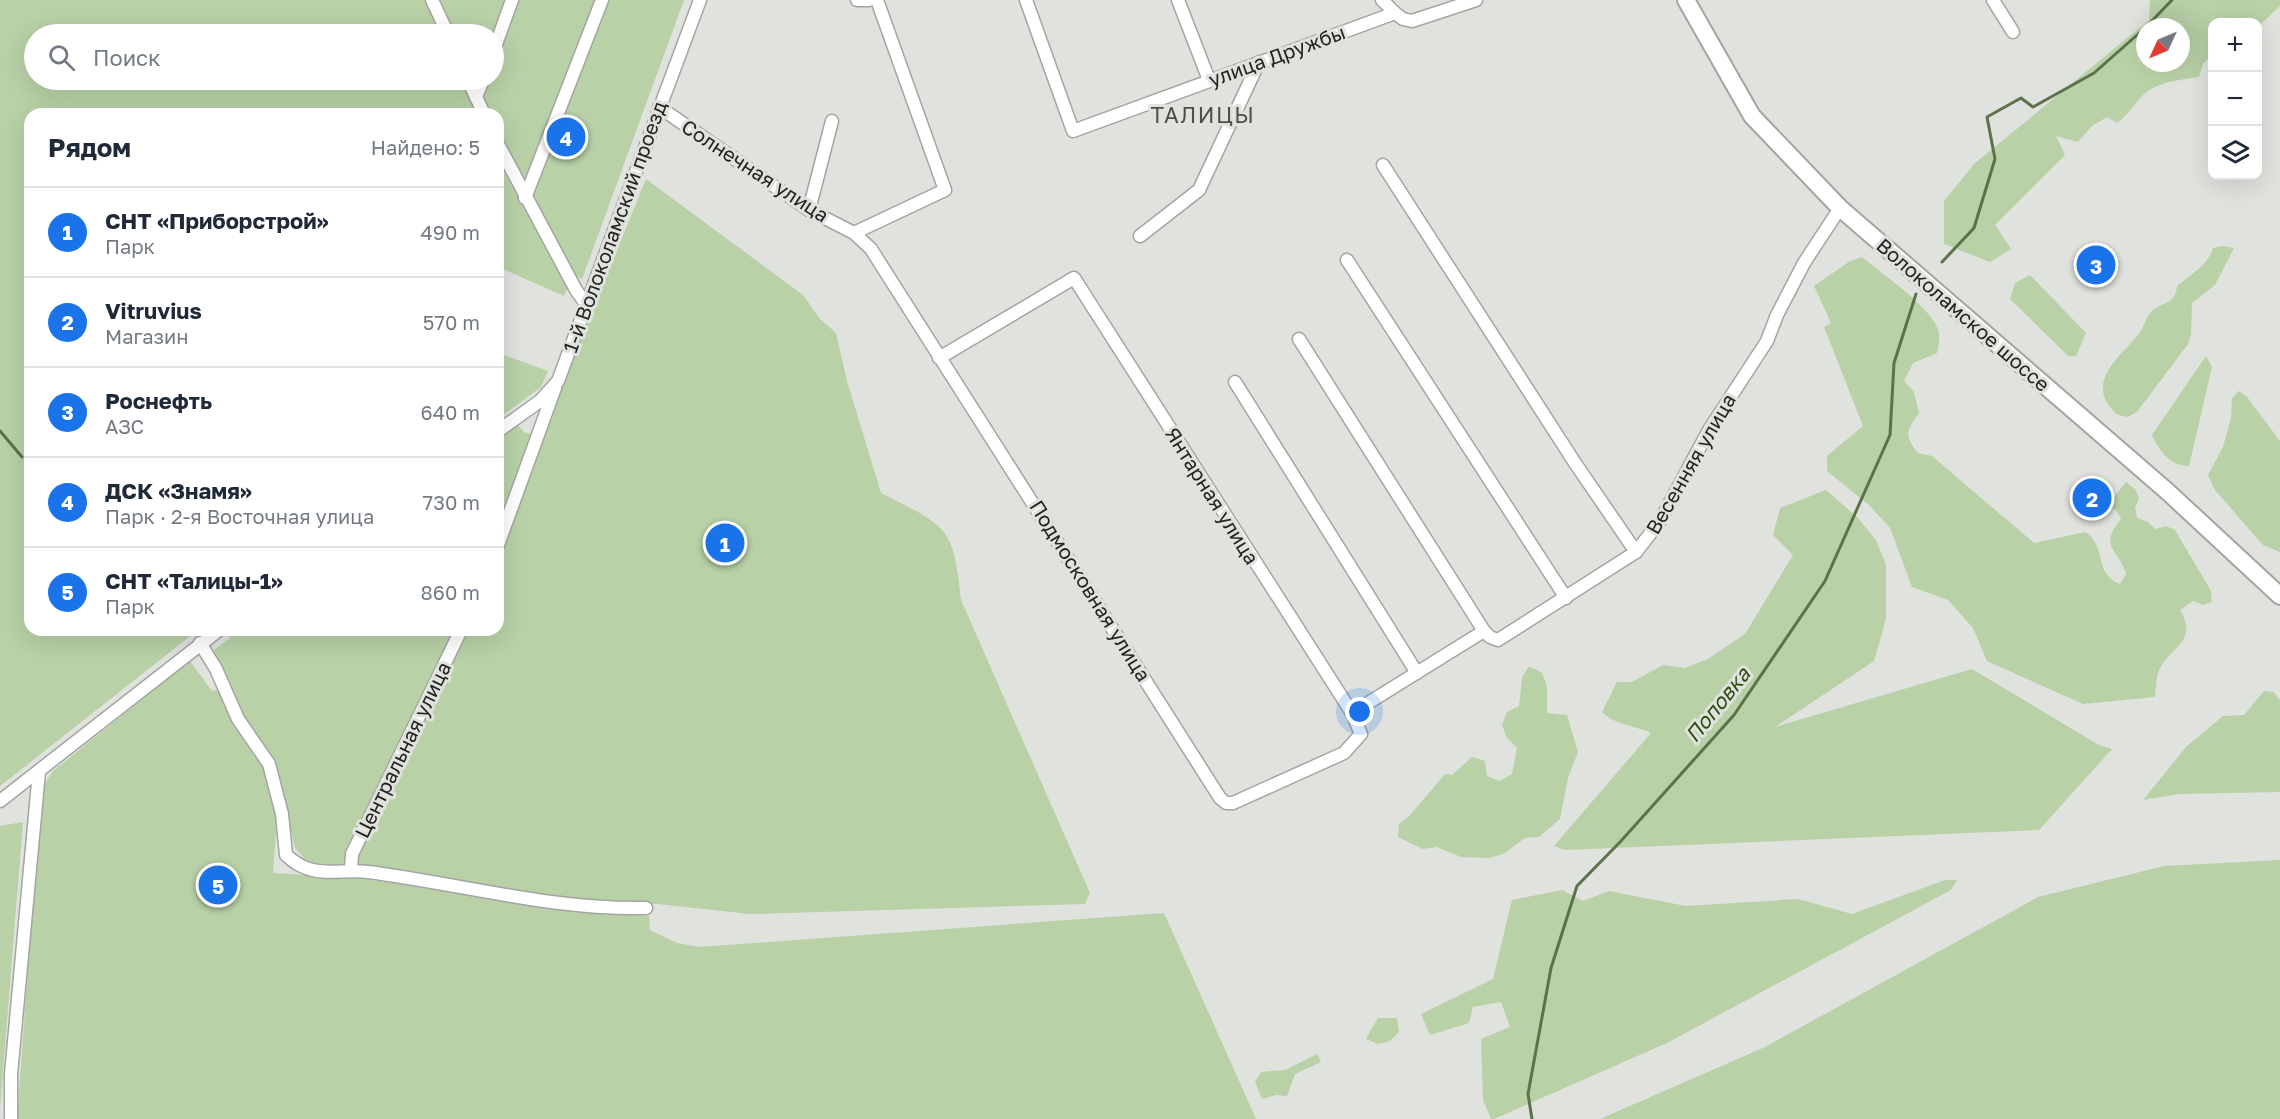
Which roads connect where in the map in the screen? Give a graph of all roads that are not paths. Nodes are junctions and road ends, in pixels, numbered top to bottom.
1 (432, 0) edge
2 (512, 0) edge
3 (602, 0) edge
4 (700, 0) edge
5 (867, 0) edge
6 (1026, 0) edge
7 (1178, 0) edge
8 (1476, 0) edge
9 (1686, 0) edge
10 (1697, 0) edge
11 (1993, 0) edge
12 (1388, 4) edge
13 (443, 24) edge
14 (503, 24) edge
15 (2013, 32) dead end
16 (1259, 62) junction
17 (1209, 80) junction
18 (473, 90) edge
19 (479, 90) edge
20 (476, 97) junction
21 (659, 107) junction
22 (481, 108) edge
23 (832, 121) dead end
24 (504, 156) edge
25 (1383, 165) dead end
26 (525, 198) junction
27 (1840, 208) junction
28 (809, 210) junction
29 (854, 233) junction
30 (1140, 236) dead end
31 (1347, 260) dead end
32 (586, 304) junction
33 (1299, 339) dead end
34 (939, 358) junction
35 (558, 381) junction
36 (1235, 382) dead end
37 (504, 427) edge
38 (504, 529) edge
39 (1636, 552) junction
40 (2280, 582) edge
41 (2280, 596) edge
42 (1566, 598) junction
43 (1484, 631) junction
44 (210, 636) edge
45 (458, 636) edge
46 (200, 643) junction
47 (1417, 673) junction
48 (1352, 713) junction
49 (39, 772) junction
50 (0, 801) edge
51 (351, 870) junction
52 (646, 908) dead end
53 (11, 1119) edge

1 - 13 street
2 - 14 street
3 - 26 street
4 - 21 street, 1-й Волоколамский проезд
5 - 29 street
6 - 17 street, улица Дружбы
7 - 17 street
8 - 12 street, улица Дружбы
9 - 27 main road, Волоколамское шоссе
10 - 40 main road, Волоколамское шоссе
11 - 15 street
12 - 16 street, улица Дружбы
16 - 17 street, улица Дружбы
16 - 30 street
18 - 20 street
19 - 20 street
20 - 22 street
21 - 28 street, Солнечная улица
21 - 32 street, 1-й Волоколамский проезд
23 - 28 street
24 - 26 street
25 - 39 street
26 - 32 street
27 - 39 street, Весенняя улица
27 - 41 main road, Волоколамское шоссе
28 - 29 street, Солнечная улица
29 - 34 street, Подмосковная улица
31 - 42 street
32 - 35 street, 1-й Волоколамский проезд
33 - 43 street
34 - 48 street, Янтарная улица
34 - 48 street, Подмосковная улица
35 - 37 street, 1-й Волоколамский проезд
35 - 38 street
36 - 47 street
39 - 42 street, Весенняя улица
42 - 43 street, Весенняя улица
43 - 47 street
44 - 46 street
45 - 51 street, Центральная улица
46 - 49 street
46 - 51 street
47 - 48 street
49 - 50 street
49 - 53 street
51 - 52 street

